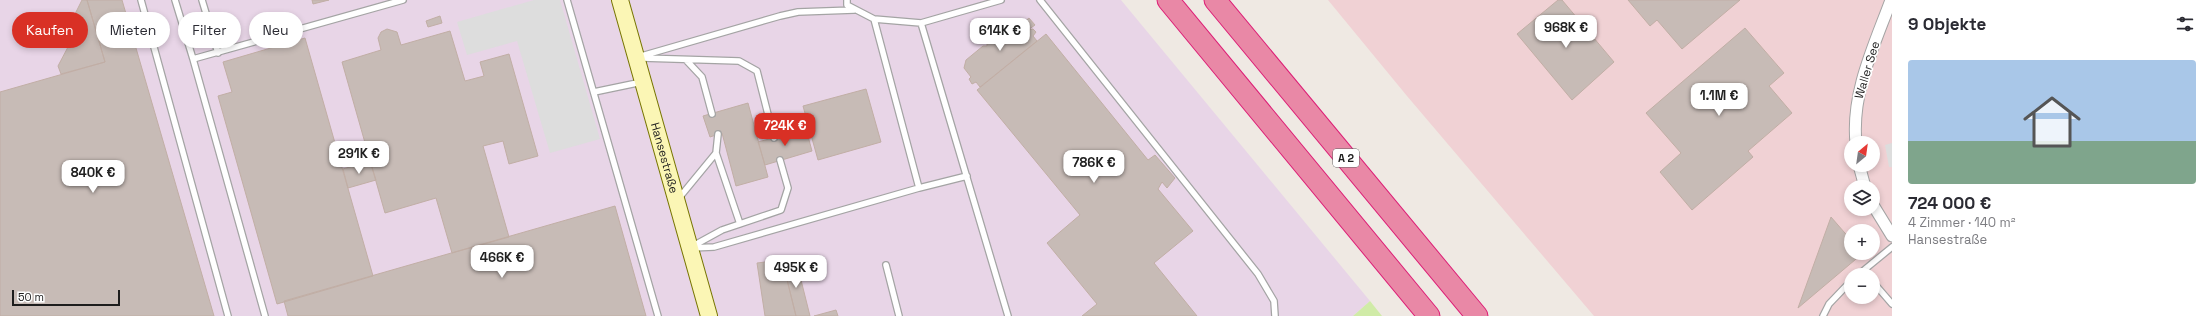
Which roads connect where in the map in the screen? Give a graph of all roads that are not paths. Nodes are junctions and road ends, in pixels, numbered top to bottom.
1 (140, 0) edge
2 (175, 0) edge
3 (202, 0) edge
4 (403, 0) edge
5 (567, 0) edge
6 (620, 0) edge
7 (847, 0) edge
8 (1000, 0) edge
9 (1040, 0) edge
10 (1168, 0) edge
11 (1215, 0) edge
12 (1891, 0) edge
13 (382, 3) edge
14 (854, 10) junction
15 (874, 19) junction
16 (921, 23) junction
17 (218, 52) junction
18 (636, 58) junction
19 (193, 60) junction
20 (686, 60) junction
21 (643, 82) junction
22 (594, 92) junction
23 (712, 114) dead end
24 (718, 134) dead end
25 (1856, 136) edge
26 (774, 138) dead end
27 (716, 153) junction
28 (780, 160) dead end
29 (967, 176) junction
30 (919, 188) junction
31 (676, 200) junction
32 (1880, 216) edge
33 (740, 224) junction
34 (1892, 236) edge
35 (1892, 247) edge
36 (690, 248) junction
37 (886, 265) dead end
38 (1869, 268) edge
39 (1844, 289) edge
40 (1880, 290) edge
41 (1892, 304) edge
42 (228, 316) edge
43 (265, 316) edge
44 (658, 316) edge
45 (709, 316) edge
46 (899, 316) edge
47 (1008, 316) edge
48 (1275, 316) edge
49 (1429, 316) edge
50 (1477, 316) edge
51 (1823, 316) edge

1 - 42 lane
2 - 19 lane
3 - 17 lane
4 - 13 lane
5 - 22 lane
6 - 18 main road, Hansestraße
7 - 14 lane
8 - 16 lane
9 - 48 lane
10 - 49 highway
11 - 50 highway, A 2
12 - 25 street, Waller See
13 - 17 lane
14 - 15 lane
14 - 18 lane
15 - 16 lane
15 - 30 lane
16 - 29 lane
17 - 19 lane
18 - 20 lane
18 - 21 main road, Hansestraße
19 - 43 lane
20 - 23 lane
20 - 26 lane
21 - 22 lane
21 - 31 main road, Hansestraße
22 - 44 lane
24 - 27 lane
27 - 31 lane
27 - 33 lane
28 - 33 lane
29 - 30 lane
29 - 47 lane
30 - 36 lane
31 - 36 main road, Hansestraße
32 - 34 street
33 - 36 lane
35 - 38 lane
36 - 45 main road, Hansestraße
37 - 46 lane
39 - 51 lane
40 - 41 lane

